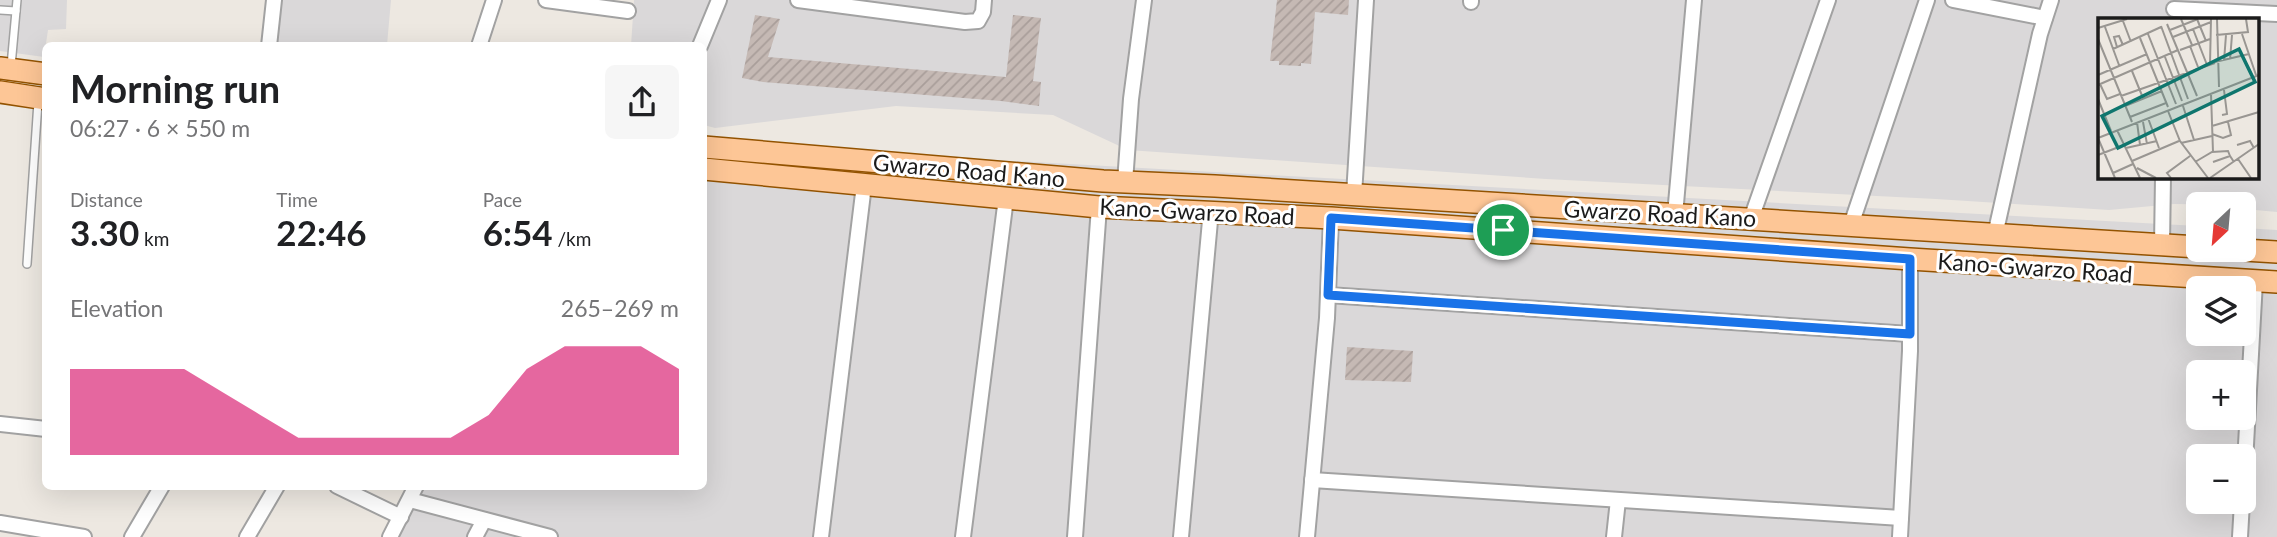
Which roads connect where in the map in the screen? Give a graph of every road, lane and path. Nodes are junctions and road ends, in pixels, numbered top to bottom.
1 (17, 0) edge
2 (274, 0) edge
3 (494, 0) edge
4 (546, 0) edge
5 (719, 0) edge
6 (798, 0) edge
7 (984, 0) edge
8 (1144, 0) edge
9 (1366, 0) edge
10 (1694, 0) edge
11 (1828, 0) edge
12 (1927, 0) edge
13 (1953, 0) edge
14 (2051, 0) edge
15 (2174, 9) edge
16 (0, 10) edge
17 (16, 11) junction
18 (628, 11) dead end
19 (2277, 14) edge
20 (2045, 18) junction
21 (269, 42) edge
22 (480, 42) edge
23 (703, 42) edge
24 (5, 69) edge
25 (42, 74) edge
26 (0, 92) edge
27 (42, 98) edge
28 (707, 147) edge
29 (707, 169) edge
30 (2163, 178) edge
31 (1125, 181) junction
32 (864, 185) junction
33 (1354, 195) junction
34 (1006, 198) junction
35 (1503, 204) junction
36 (1100, 207) junction
37 (1211, 210) junction
38 (1675, 215) junction
39 (1331, 218) junction
40 (1751, 219) junction
41 (1851, 225) junction
42 (1503, 230) junction
43 (1996, 234) junction
44 (2162, 245) junction
45 (2186, 246) edge
46 (2256, 251) edge
47 (2277, 252) edge
48 (1910, 259) junction
49 (27, 264) dead end
50 (2186, 277) edge
51 (2256, 281) edge
52 (2277, 282) edge
53 (1328, 295) junction
54 (1910, 334) junction
55 (2251, 346) edge
56 (0, 424) edge
57 (42, 429) edge
58 (2246, 444) edge
59 (1312, 480) junction
60 (160, 490) edge
61 (275, 490) edge
62 (345, 490) edge
63 (414, 490) edge
64 (410, 500) junction
65 (1618, 500) junction
66 (2241, 514) edge
67 (401, 517) junction
68 (1901, 518) junction
69 (484, 520) junction
70 (0, 523) edge
71 (528, 535) edge
72 (84, 537) edge
73 (132, 537) edge
74 (247, 537) edge
75 (390, 537) edge
76 (475, 537) edge
77 (550, 537) edge
78 (821, 537) edge
79 (963, 537) edge
80 (1075, 537) edge
81 (1181, 537) edge
82 (1307, 537) edge
83 (1614, 537) edge
84 (1900, 537) edge
85 (2240, 537) edge

1 - 17 lane
2 - 21 street
3 - 22 street
4 - 18 street
5 - 23 street
6 - 7 street
8 - 31 street
9 - 33 street
10 - 38 street
11 - 40 street
12 - 41 street
13 - 20 street
14 - 20 street
15 - 19 street
16 - 17 lane
17 - 24 lane
20 - 43 street
24 - 25 main road
26 - 27 main road
27 - 49 lane
28 - 31 main road, Gwarzo Road Kano
29 - 32 main road, Kano-Gwarzo Road
30 - 44 street
31 - 33 main road, Gwarzo Road Kano
32 - 34 main road, Kano-Gwarzo Road
32 - 78 street
33 - 35 main road, Gwarzo Road Kano
34 - 36 main road, Kano-Gwarzo Road
34 - 79 street
35 - 38 main road, Gwarzo Road Kano
35 - 42 main road
36 - 37 main road, Kano-Gwarzo Road
36 - 80 street
37 - 39 main road, Kano-Gwarzo Road
37 - 81 street
38 - 40 main road, Gwarzo Road Kano
39 - 42 main road, Kano-Gwarzo Road
39 - 53 street
40 - 41 main road, Gwarzo Road Kano
41 - 43 main road, Gwarzo Road Kano
42 - 48 main road, Kano-Gwarzo Road
43 - 44 main road, Gwarzo Road Kano
44 - 45 main road, Gwarzo Road Kano
46 - 47 main road
48 - 50 main road, Kano-Gwarzo Road
48 - 54 street
51 - 52 main road, Kano-Gwarzo Road
53 - 54 street
53 - 59 street
54 - 68 street
55 - 58 street
56 - 57 street
59 - 65 street
59 - 82 street
60 - 73 street
61 - 74 street
62 - 67 street
63 - 64 street
64 - 67 street
64 - 69 street
65 - 68 street
65 - 83 street
66 - 85 street
67 - 75 street
68 - 84 street
69 - 71 street
69 - 76 street
70 - 72 street
71 - 77 street

